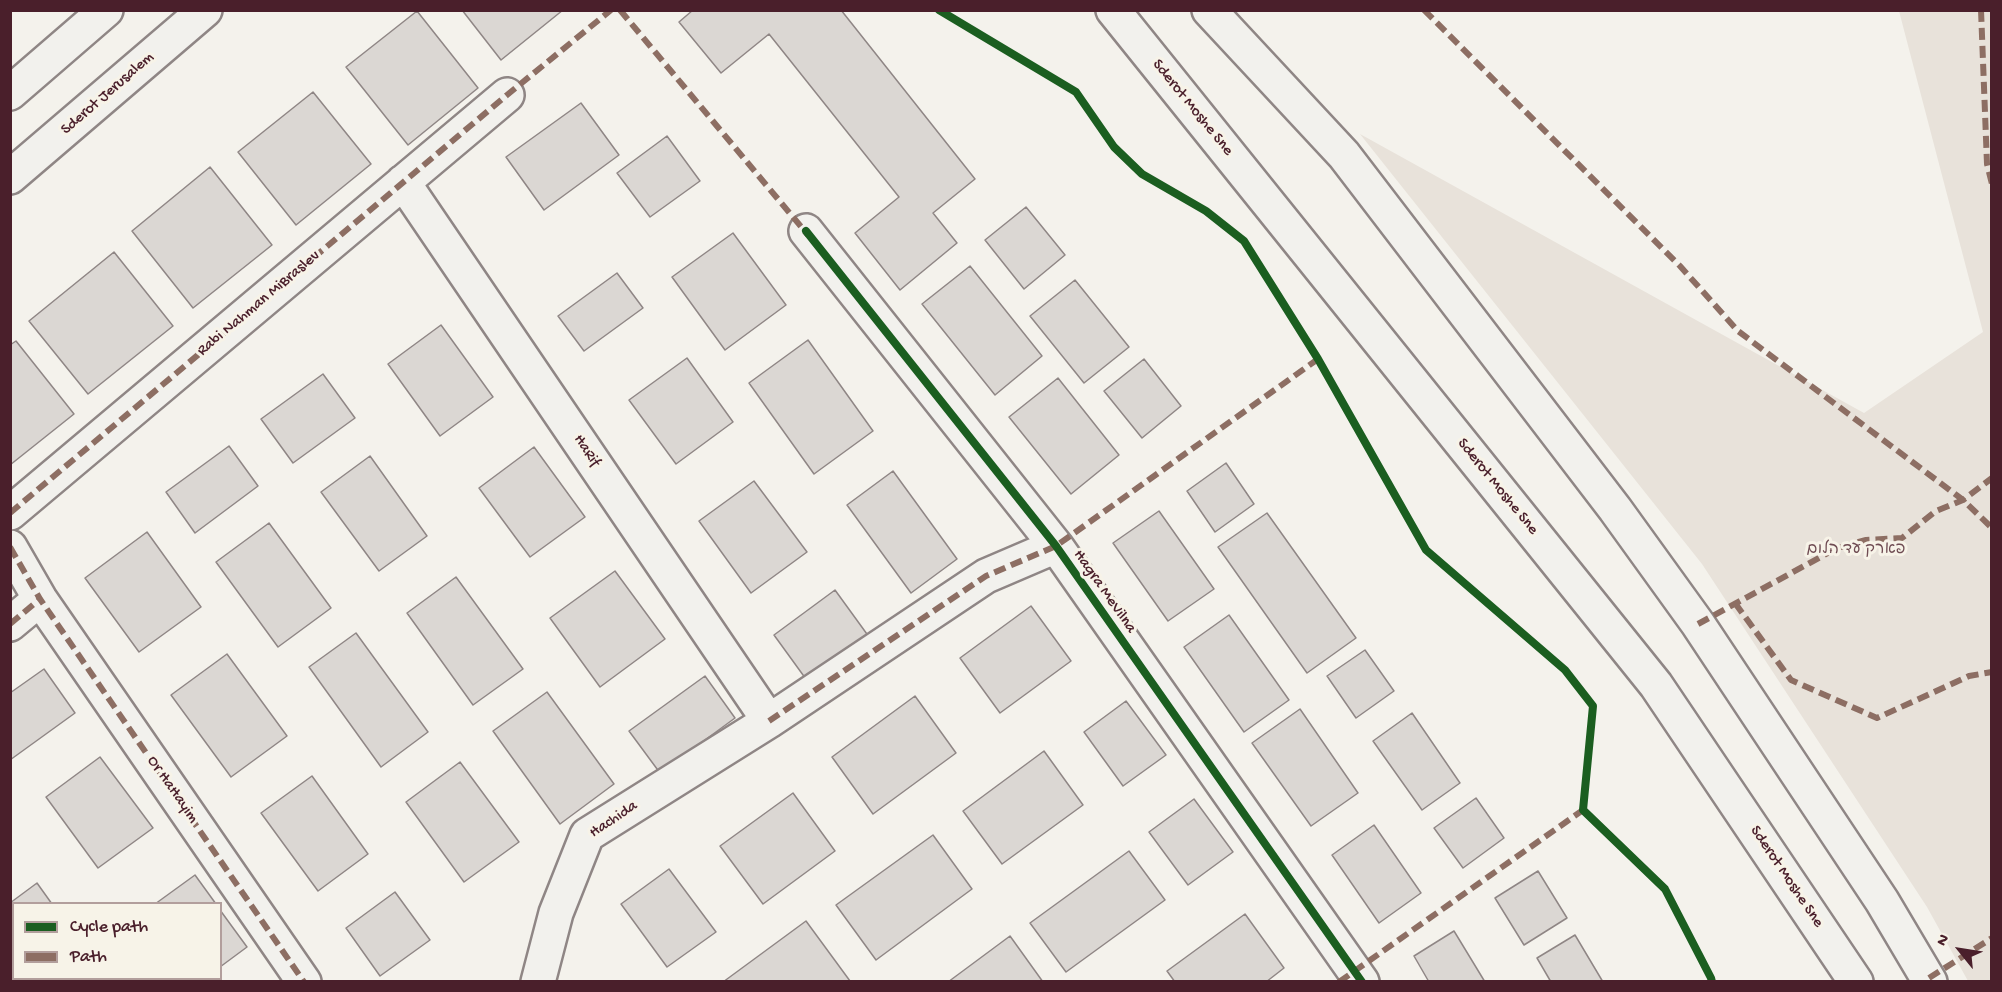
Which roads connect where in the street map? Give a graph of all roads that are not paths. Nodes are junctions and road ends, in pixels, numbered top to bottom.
1 (106, 10) edge
2 (205, 10) edge
3 (1113, 10) edge
4 (1209, 10) edge
5 (10, 93) edge
6 (507, 95) dead end
7 (10, 177) edge
8 (404, 182) junction
9 (806, 231) dead end
10 (10, 513) edge
11 (1056, 546) junction
12 (10, 547) edge
13 (40, 599) junction
14 (10, 624) edge
15 (770, 721) junction
16 (1352, 978) edge
17 (304, 981) edge
18 (538, 981) edge
19 (1856, 981) edge
20 (1930, 981) edge

1 - 5 street
2 - 7 street, Sderot Jerusalem
3 - 19 street, Sderot Moshe Sne
4 - 20 street
6 - 8 street, Rabi Nahman MiBraslev
8 - 10 street, Rabi Nahman MiBraslev
8 - 15 street, HaRif
9 - 11 street, Hagra MeVilna
11 - 15 street, Hagra MeVilna
11 - 16 street, Hagra MeVilna
12 - 13 street, Or HaHayim
13 - 14 street
13 - 17 street, Or HaHayim
15 - 18 street, Hachida

